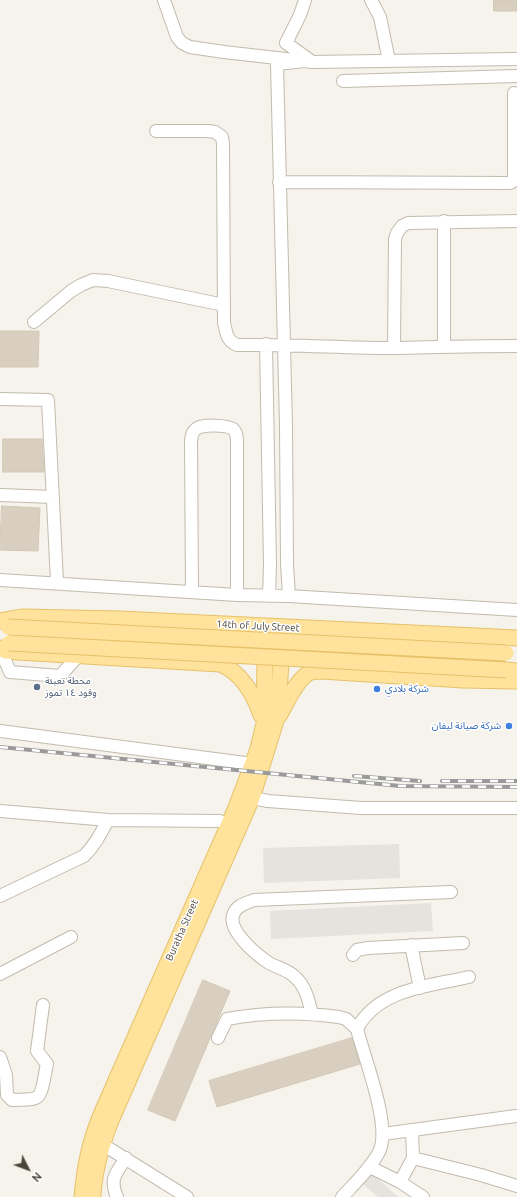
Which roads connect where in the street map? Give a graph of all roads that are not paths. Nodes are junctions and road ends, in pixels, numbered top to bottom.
1 (164, 0) edge
2 (305, 0) edge
3 (371, 0) edge
4 (517, 59) edge
5 (308, 61) junction
6 (389, 61) junction
7 (517, 76) edge
8 (343, 81) dead end
9 (514, 93) dead end
10 (156, 131) dead end
11 (279, 182) junction
12 (444, 221) junction
13 (517, 221) edge
14 (224, 305) junction
15 (34, 322) dead end
16 (266, 344) junction
17 (283, 344) junction
18 (444, 346) junction
19 (517, 346) edge
20 (394, 348) junction
21 (0, 399) edge
22 (286, 426) junction
23 (267, 427) junction
24 (0, 495) edge
25 (53, 497) junction
26 (0, 580) edge
27 (57, 582) junction
28 (192, 592) junction
29 (237, 595) junction
30 (269, 596) junction
31 (289, 596) junction
32 (517, 610) edge
33 (3, 625) edge
34 (517, 638) edge
35 (2, 646) edge
36 (512, 653) edge
37 (79, 655) junction
38 (265, 660) dead end
39 (281, 661) dead end
40 (511, 671) edge
41 (517, 681) edge
42 (270, 724) junction
43 (0, 731) edge
44 (253, 764) junction
45 (252, 798) junction
46 (517, 808) edge
47 (0, 811) edge
48 (108, 820) junction
49 (220, 821) dead end
50 (451, 892) dead end
51 (0, 896) edge
52 (72, 937) dead end
53 (463, 943) dead end
54 (411, 945) junction
55 (353, 955) dead end
56 (0, 974) edge
57 (469, 977) dead end
58 (420, 988) junction
59 (43, 1005) dead end
60 (312, 1014) junction
61 (357, 1029) junction
62 (218, 1038) dead end
63 (0, 1057) edge
64 (516, 1116) dead end
65 (412, 1130) junction
66 (383, 1134) junction
67 (102, 1144) junction
68 (126, 1158) junction
69 (413, 1158) junction
70 (370, 1167) junction
71 (400, 1182) junction
72 (517, 1186) edge
73 (82, 1197) edge
74 (93, 1197) edge
75 (117, 1197) edge
76 (187, 1197) edge
77 (342, 1197) edge
78 (423, 1197) edge

1 - 5 street
2 - 5 street
3 - 6 street
4 - 6 street
5 - 6 street
5 - 11 street
7 - 8 street
9 - 11 street
10 - 14 street
11 - 17 street
12 - 13 street
12 - 18 street
12 - 20 street
14 - 15 street
14 - 16 street
16 - 17 street
16 - 23 street
17 - 20 street
17 - 22 street
18 - 19 street
18 - 20 street
21 - 25 street
22 - 23 street
22 - 31 street
23 - 30 street
24 - 25 street
25 - 27 street
26 - 27 street
27 - 28 street
28 - 29 street
28 - 29 street
29 - 30 street
30 - 31 street
31 - 32 street
33 - 34 main road, 14th of July Street
33 - 36 main road, bridge
35 - 37 main road
35 - 37 street
35 - 40 main road, bridge
37 - 42 main road
38 - 42 main road, Buratha Street
39 - 42 main road, Buratha Street
41 - 42 main road
42 - 44 main road, Buratha Street
42 - 45 main road, Buratha Street
43 - 44 street
44 - 73 main road, Buratha Street
45 - 46 street
45 - 67 main road, Buratha Street
47 - 48 street
48 - 49 street
48 - 51 street
50 - 60 street
52 - 56 street
53 - 54 street
54 - 55 street
54 - 58 street
57 - 58 street
58 - 61 street
59 - 63 street
60 - 61 street
60 - 62 street
61 - 66 street
64 - 65 street
65 - 66 street
65 - 69 street
66 - 70 street
67 - 68 street
67 - 74 main road, Buratha Street
68 - 75 street
68 - 76 street
69 - 71 street
69 - 72 street
70 - 71 street
70 - 77 street
71 - 78 street

